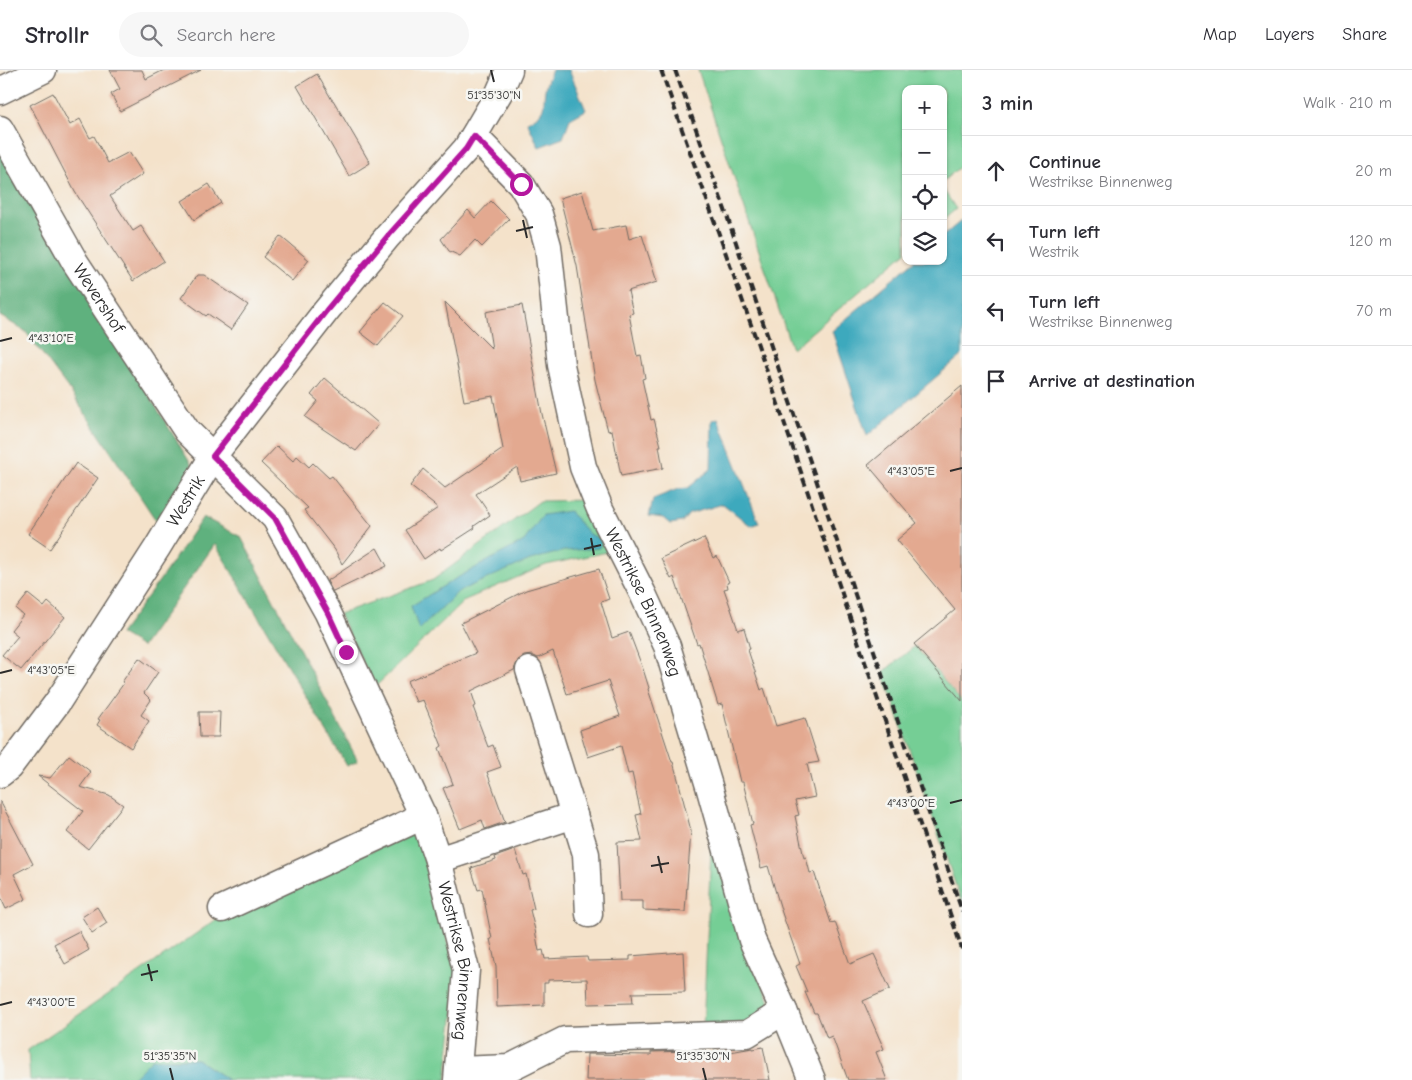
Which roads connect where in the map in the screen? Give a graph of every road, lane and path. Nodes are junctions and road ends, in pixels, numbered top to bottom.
1 (43, 70) edge
2 (509, 70) edge
3 (0, 91) edge
4 (0, 129) edge
5 (474, 136) junction
6 (213, 456) junction
7 (529, 670) dead end
8 (0, 774) edge
9 (574, 815) junction
10 (423, 816) junction
11 (438, 860) junction
12 (222, 909) dead end
13 (589, 914) dead end
14 (784, 1011) junction
15 (458, 1075) edge
16 (812, 1080) edge

1 - 3 street
2 - 5 street, Westrik
4 - 6 street, Wevershof
5 - 6 street, Westrik
5 - 14 street, Westrikse Binnenweg
6 - 8 street, Westrik
6 - 10 street, Westrikse Binnenweg
7 - 9 street
9 - 11 street
9 - 13 street
10 - 11 street, Westrikse Binnenweg
10 - 12 street
11 - 15 street, Westrikse Binnenweg
14 - 15 street
14 - 16 street, Westrikse Binnenweg

